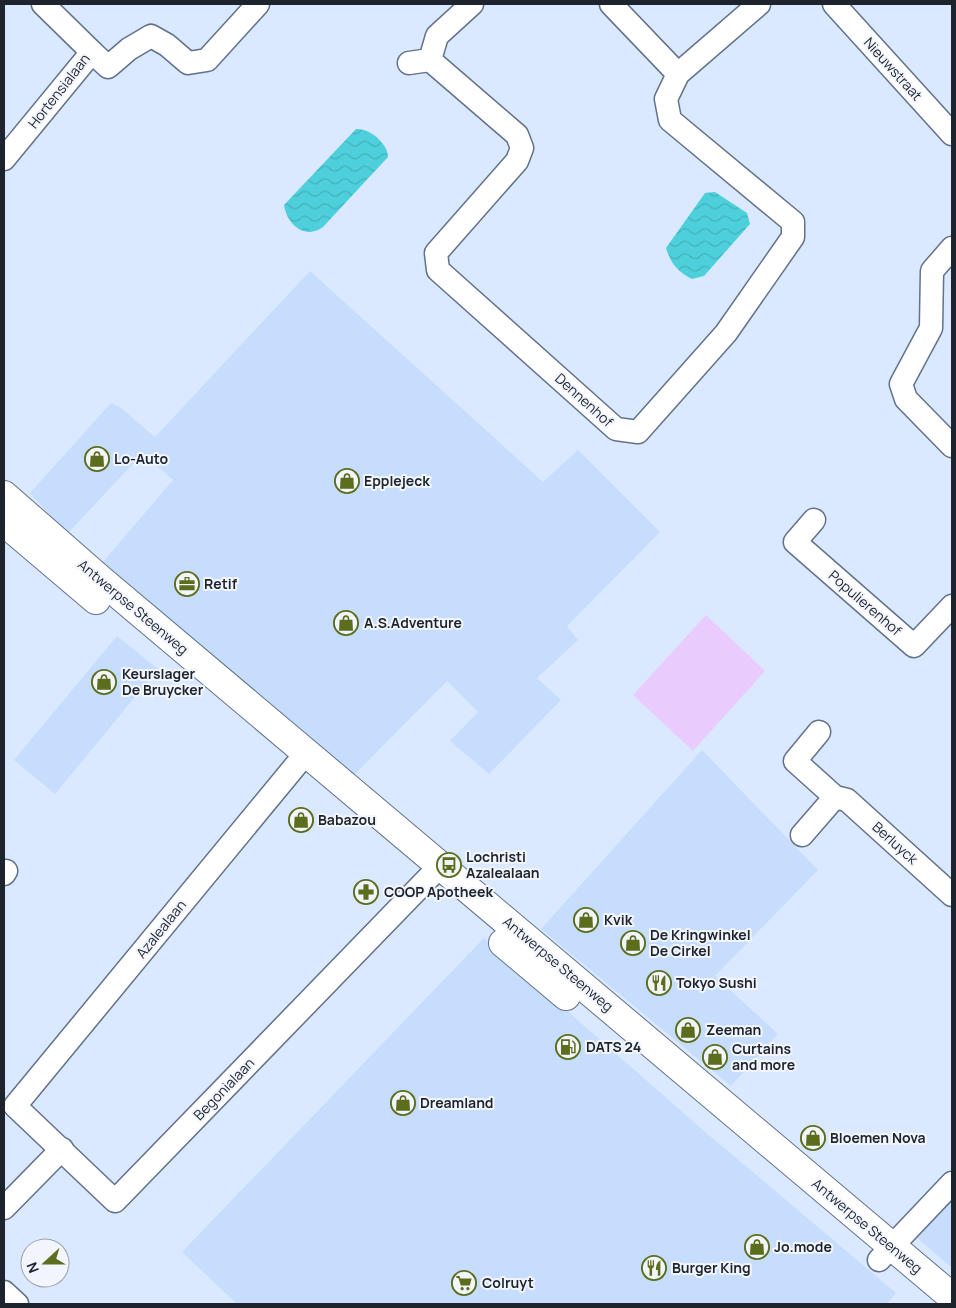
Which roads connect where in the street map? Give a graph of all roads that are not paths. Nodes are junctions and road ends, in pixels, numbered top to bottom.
1 (43, 4) edge
2 (258, 4) edge
3 (472, 4) edge
4 (611, 4) edge
5 (759, 4) edge
6 (834, 4) edge
7 (92, 52) junction
8 (678, 74) junction
9 (952, 134) edge
10 (4, 158) edge
11 (952, 248) edge
12 (952, 446) edge
13 (4, 495) edge
14 (814, 520) dead end
15 (4, 522) edge
16 (952, 606) edge
17 (820, 732) dead end
18 (300, 760) junction
19 (834, 797) junction
20 (802, 834) dead end
21 (435, 872) junction
22 (952, 895) edge
23 (10, 1102) edge
24 (62, 1149) junction
25 (952, 1183) edge
26 (4, 1208) edge
27 (885, 1253) junction
28 (4, 1292) edge
29 (952, 1297) edge
30 (17, 1304) edge
31 (933, 1304) edge

1 - 7 street, Hortensialaan
2 - 7 street
3 - 8 street, Dennenhof
4 - 8 street
5 - 8 street, Dennenhof
6 - 9 street, Nieuwstraat
7 - 10 street, Hortensialaan
11 - 12 street
13 - 18 main road, Antwerpse Steenweg
14 - 16 street, Populierenhof
15 - 18 main road, Antwerpse Steenweg
17 - 19 street, Berluyck
18 - 21 main road, Antwerpse Steenweg
18 - 23 street, Azalealaan
19 - 20 street
19 - 22 street, Berluyck
21 - 24 street, Begonialaan
21 - 27 main road, Antwerpse Steenweg
23 - 24 street, Azalealaan
24 - 26 street
25 - 27 street
27 - 29 main road, Antwerpse Steenweg
27 - 31 main road, Antwerpse Steenweg
28 - 30 street

